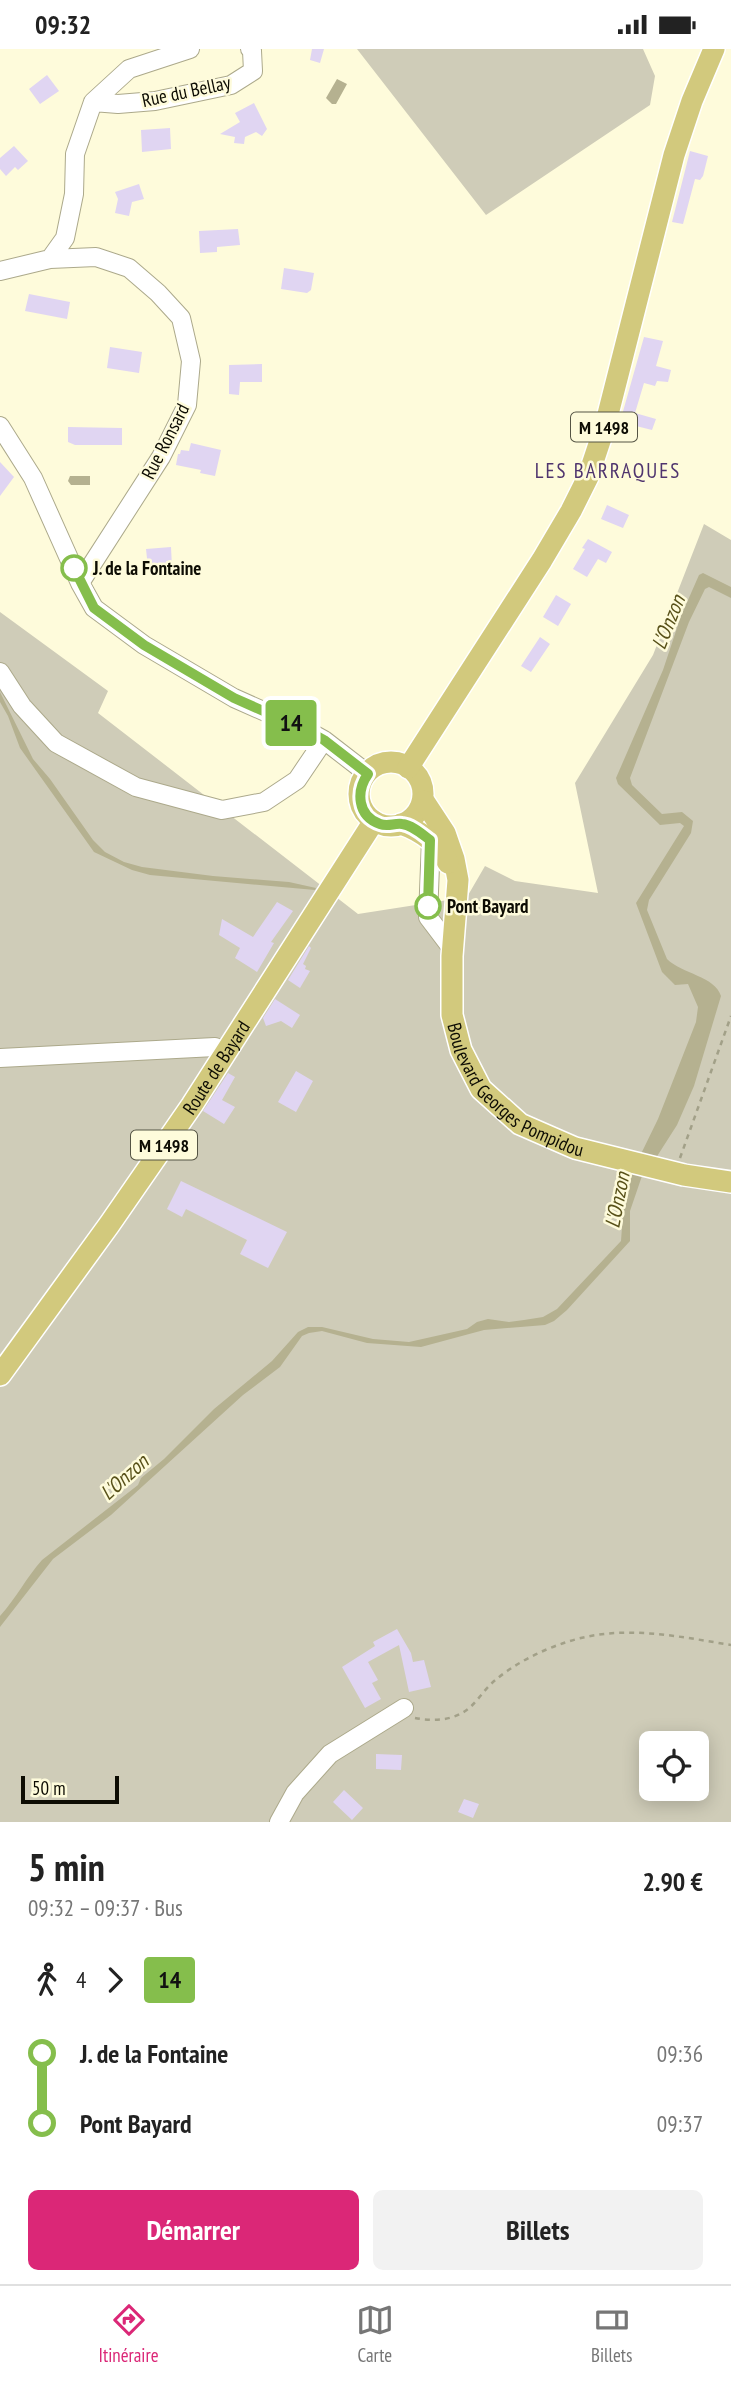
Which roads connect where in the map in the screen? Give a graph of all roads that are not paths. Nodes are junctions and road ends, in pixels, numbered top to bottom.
1 (190, 49) edge
2 (250, 49) edge
3 (714, 49) edge
4 (93, 102) junction
5 (50, 259) junction
6 (0, 271) edge
7 (0, 426) edge
8 (80, 583) junction
9 (0, 672) edge
10 (324, 740) junction
11 (408, 768) junction
12 (368, 774) junction
13 (424, 800) junction
14 (374, 821) junction
15 (401, 824) junction
16 (430, 840) junction
17 (458, 880) junction
18 (453, 953) junction
19 (226, 1052) junction
20 (0, 1058) edge
21 (731, 1182) edge
22 (0, 1375) edge
23 (398, 1711) road end
24 (279, 1822) edge

1 - 4 street, Rue du Bellay
2 - 4 street, Rue du Bellay
3 - 11 main road, M 1498
4 - 5 street, Rue du Bellay
5 - 6 street, Rue Ronsard
5 - 8 street, Rue Ronsard
7 - 8 street
8 - 10 street
9 - 10 street
10 - 12 street
11 - 12 main road
11 - 13 main road
12 - 14 main road
13 - 15 main road
13 - 17 main road, Boulevard Georges Pompidou
14 - 15 main road
14 - 19 main road, Route de Bayard / M 1498
15 - 16 main road
16 - 17 main road
16 - 18 street
17 - 18 main road, Boulevard Georges Pompidou
18 - 21 main road, Boulevard Georges Pompidou
19 - 20 street
19 - 22 main road, Route de Bayard / M 1498
23 - 24 street

